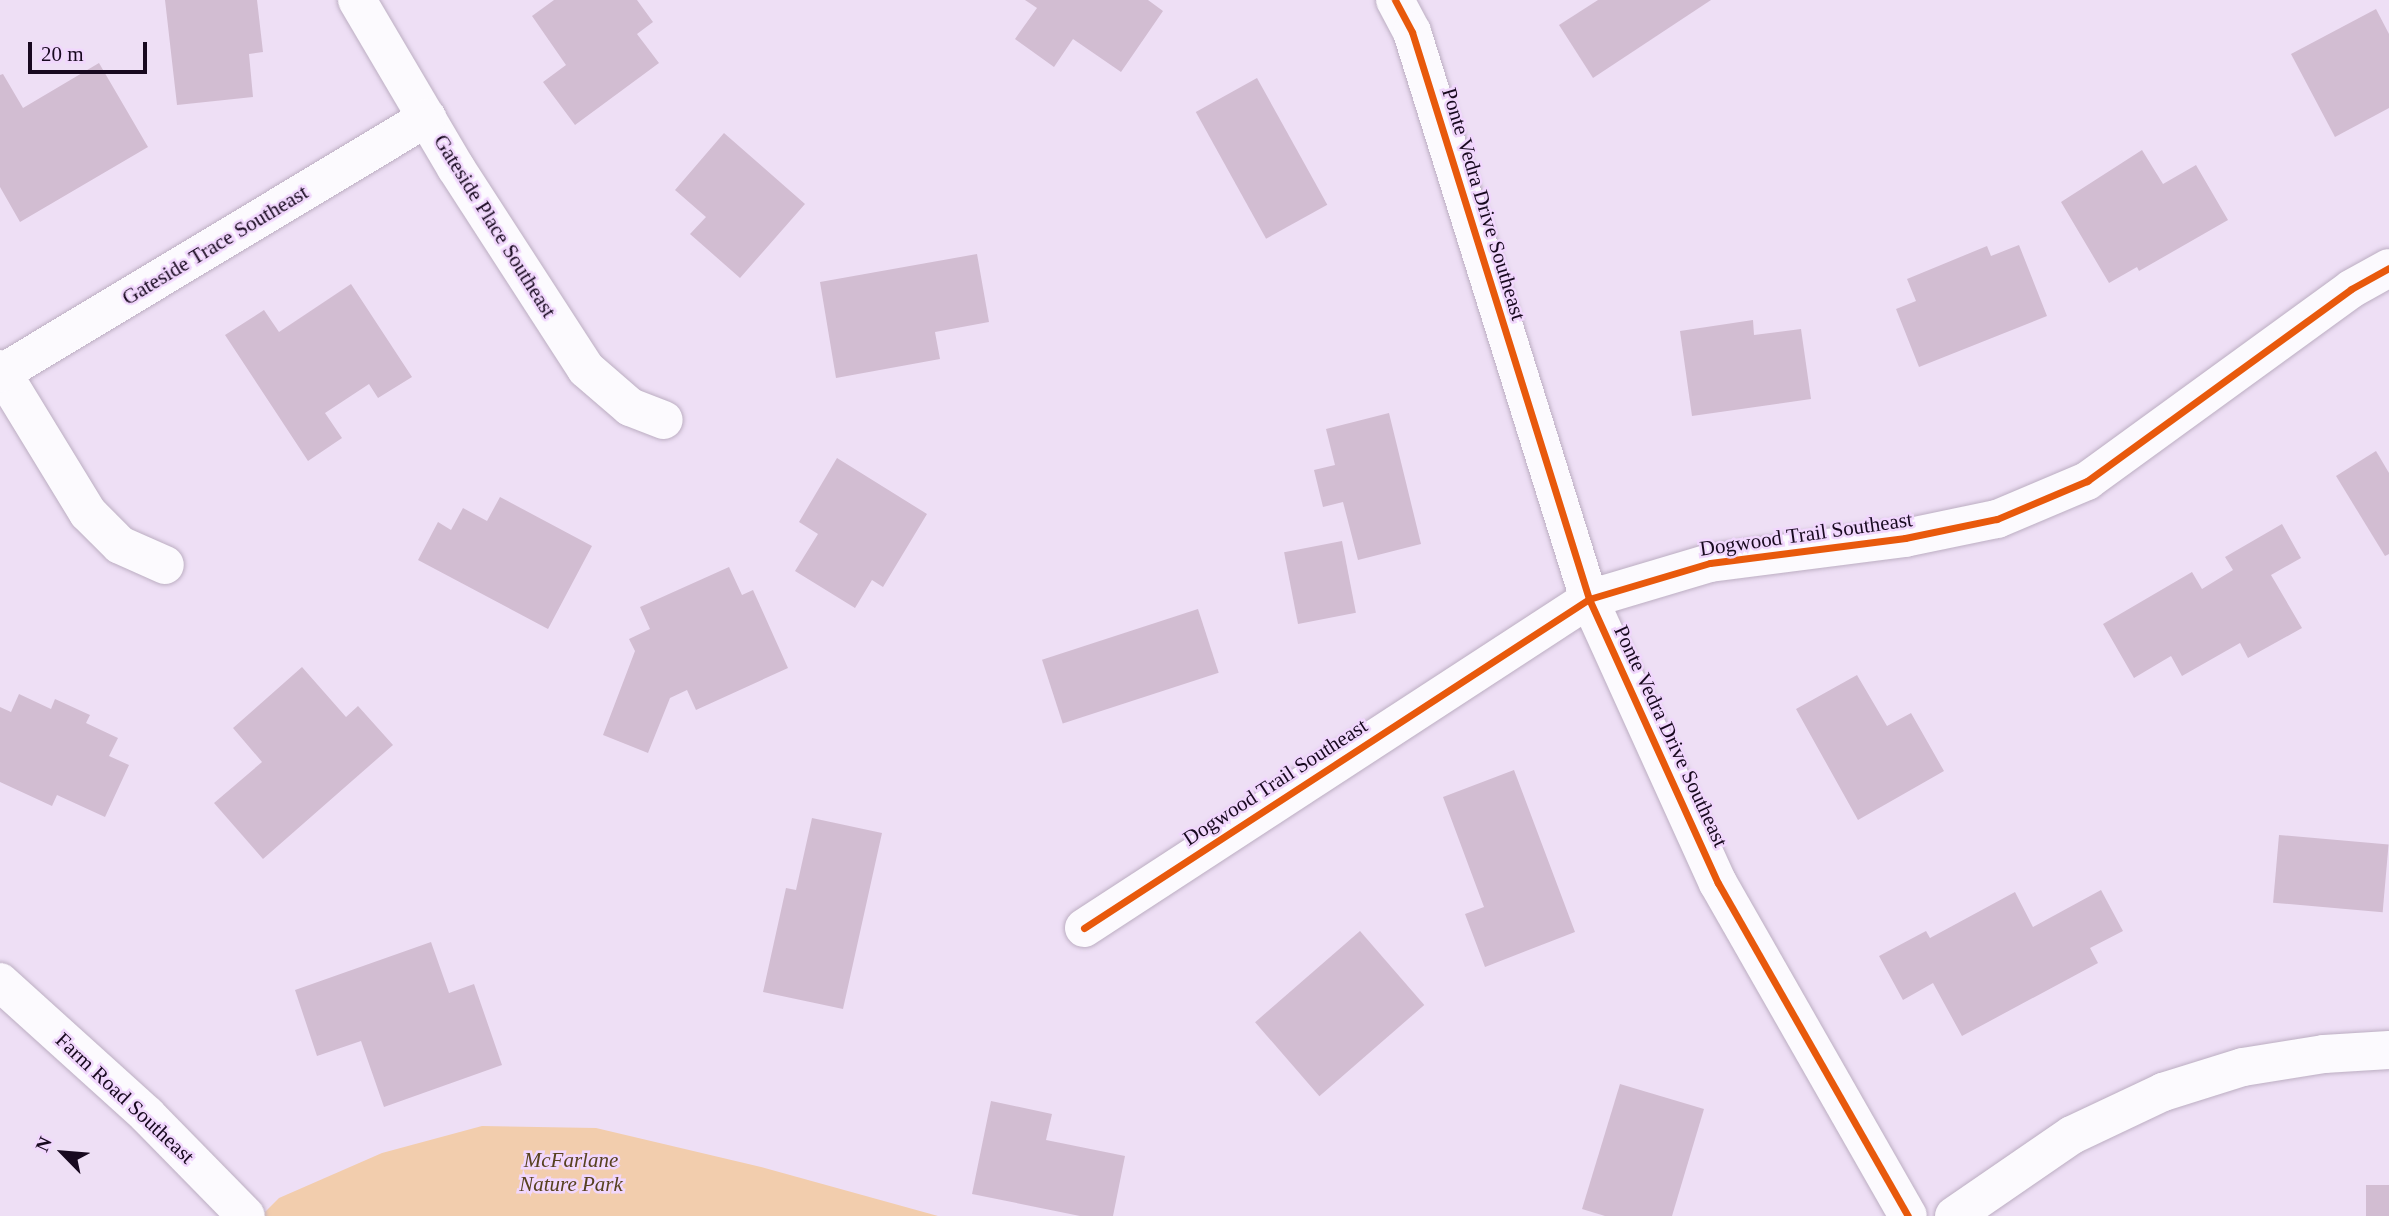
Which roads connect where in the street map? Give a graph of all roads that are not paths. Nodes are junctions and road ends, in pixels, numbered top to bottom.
1 (357, 0) edge
2 (1395, 0) edge
3 (427, 118) junction
4 (2389, 268) edge
5 (1, 371) edge
6 (664, 420) dead end
7 (166, 565) dead end
8 (1590, 599) junction
9 (1084, 928) dead end
10 (0, 982) edge
11 (2389, 1050) edge
12 (246, 1216) edge
13 (1908, 1216) edge
14 (1954, 1216) edge

1 - 3 street, Gateside Place Southeast
2 - 8 street, Ponte Vedra Drive Southeast
3 - 5 street, Gateside Trace Southeast
3 - 6 street, Gateside Place Southeast
4 - 8 street, Dogwood Trail Southeast
5 - 7 street
8 - 9 street, Dogwood Trail Southeast
8 - 13 street, Ponte Vedra Drive Southeast
10 - 12 street, Farm Road Southeast
11 - 14 street

